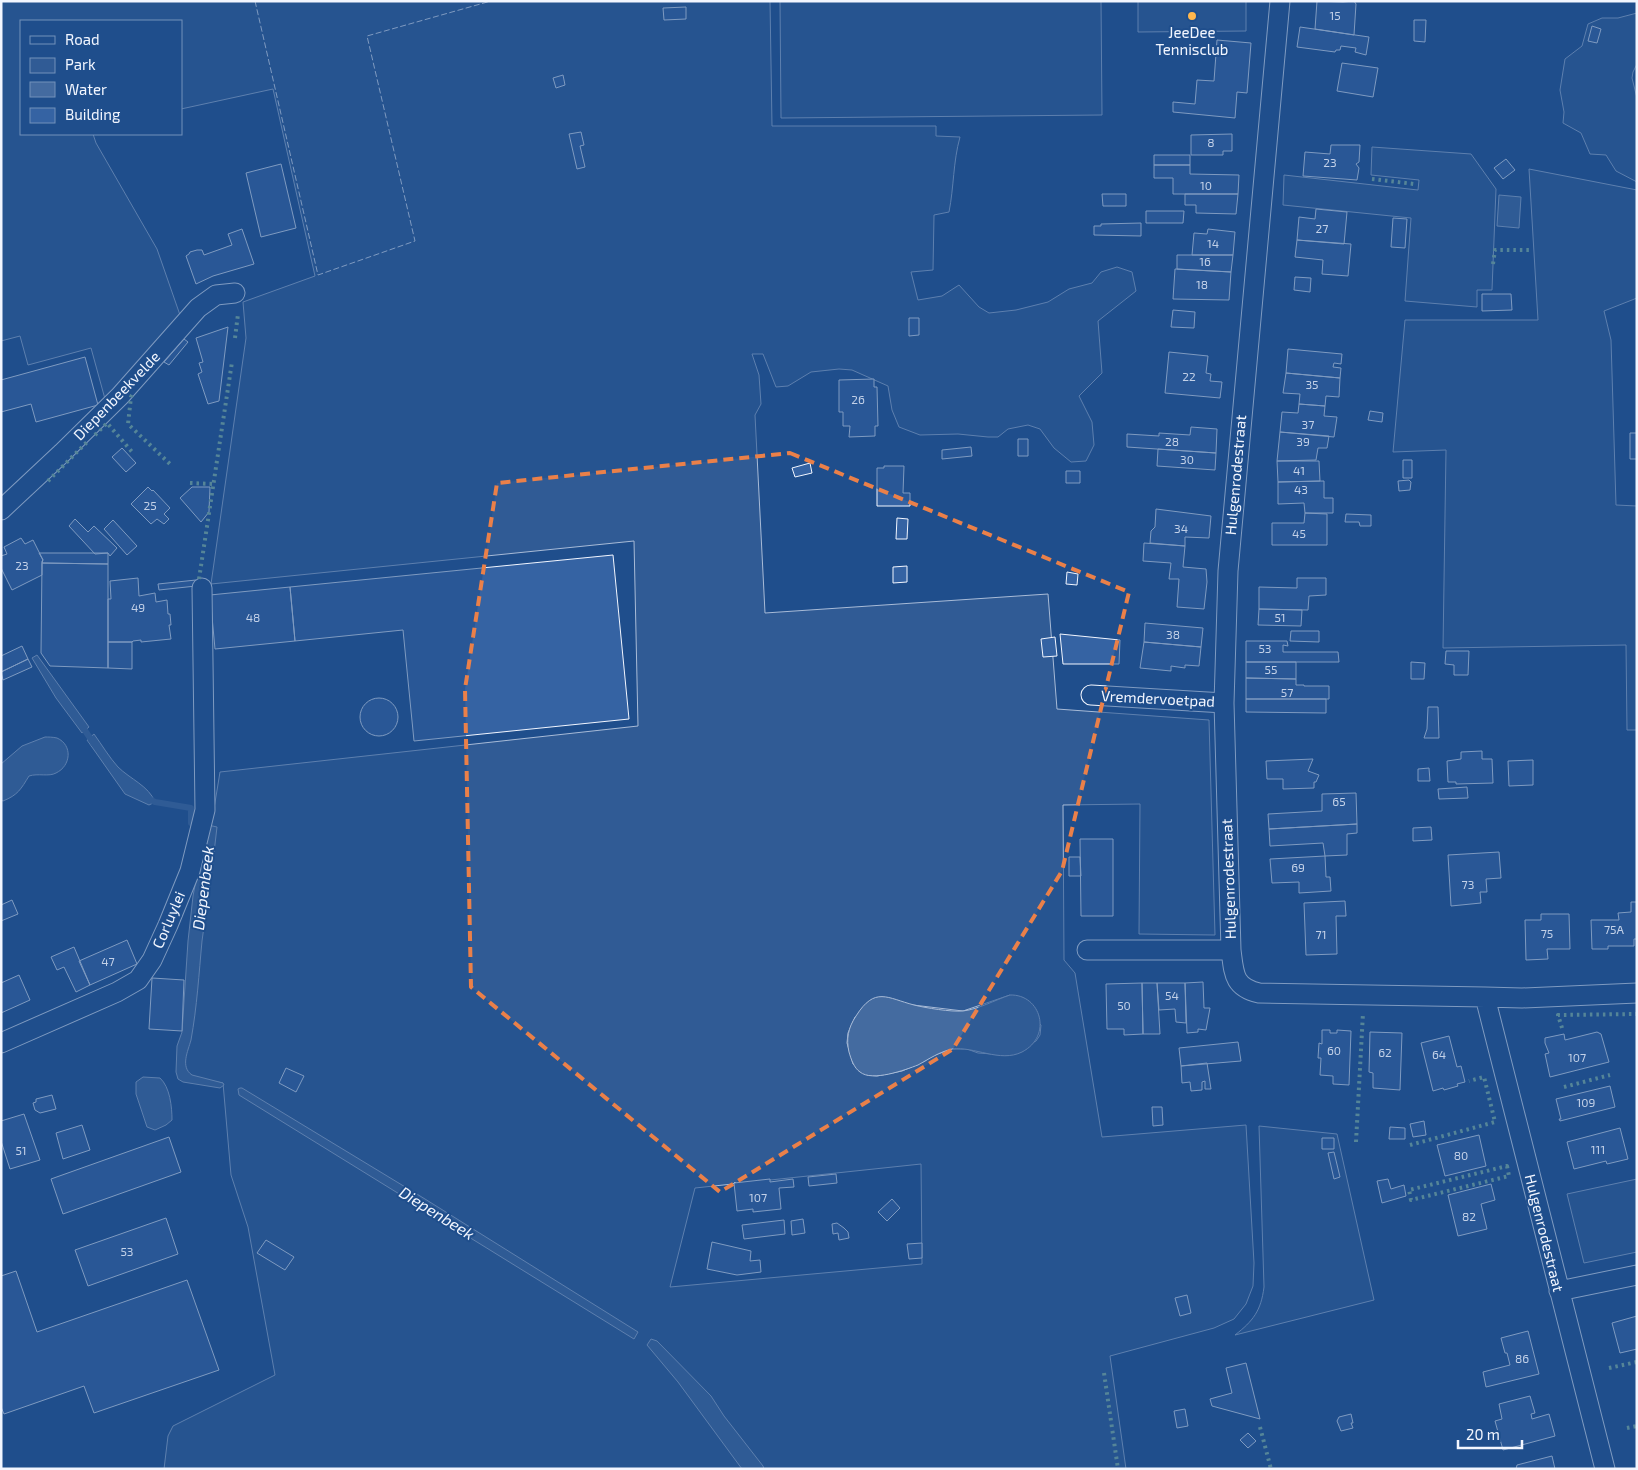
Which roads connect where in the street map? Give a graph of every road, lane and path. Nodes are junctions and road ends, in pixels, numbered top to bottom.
1 (1280, 1) edge
2 (235, 293) dead end
3 (1, 510) edge
4 (202, 588) dead end
5 (1091, 695) dead end
6 (1224, 703) junction
7 (1087, 950) dead end
8 (1231, 950) junction
9 (1637, 993) edge
10 (1484, 997) junction
11 (1, 1043) edge
12 (1637, 1275) edge
13 (1559, 1291) junction
14 (1605, 1469) edge

1 - 6 street, Hulgenrodestraat
2 - 3 street, Diepenbeekvelde
4 - 11 street, Corluylei
5 - 6 street, Vremdervoetpad
6 - 8 street, Hulgenrodestraat
7 - 8 street, Hulgenrodestraat
8 - 10 street, Hulgenrodestraat
9 - 10 street, Hulgenrodestraat
10 - 13 street, Hulgenrodestraat
12 - 13 street
13 - 14 street, Hulgenrodestraat

